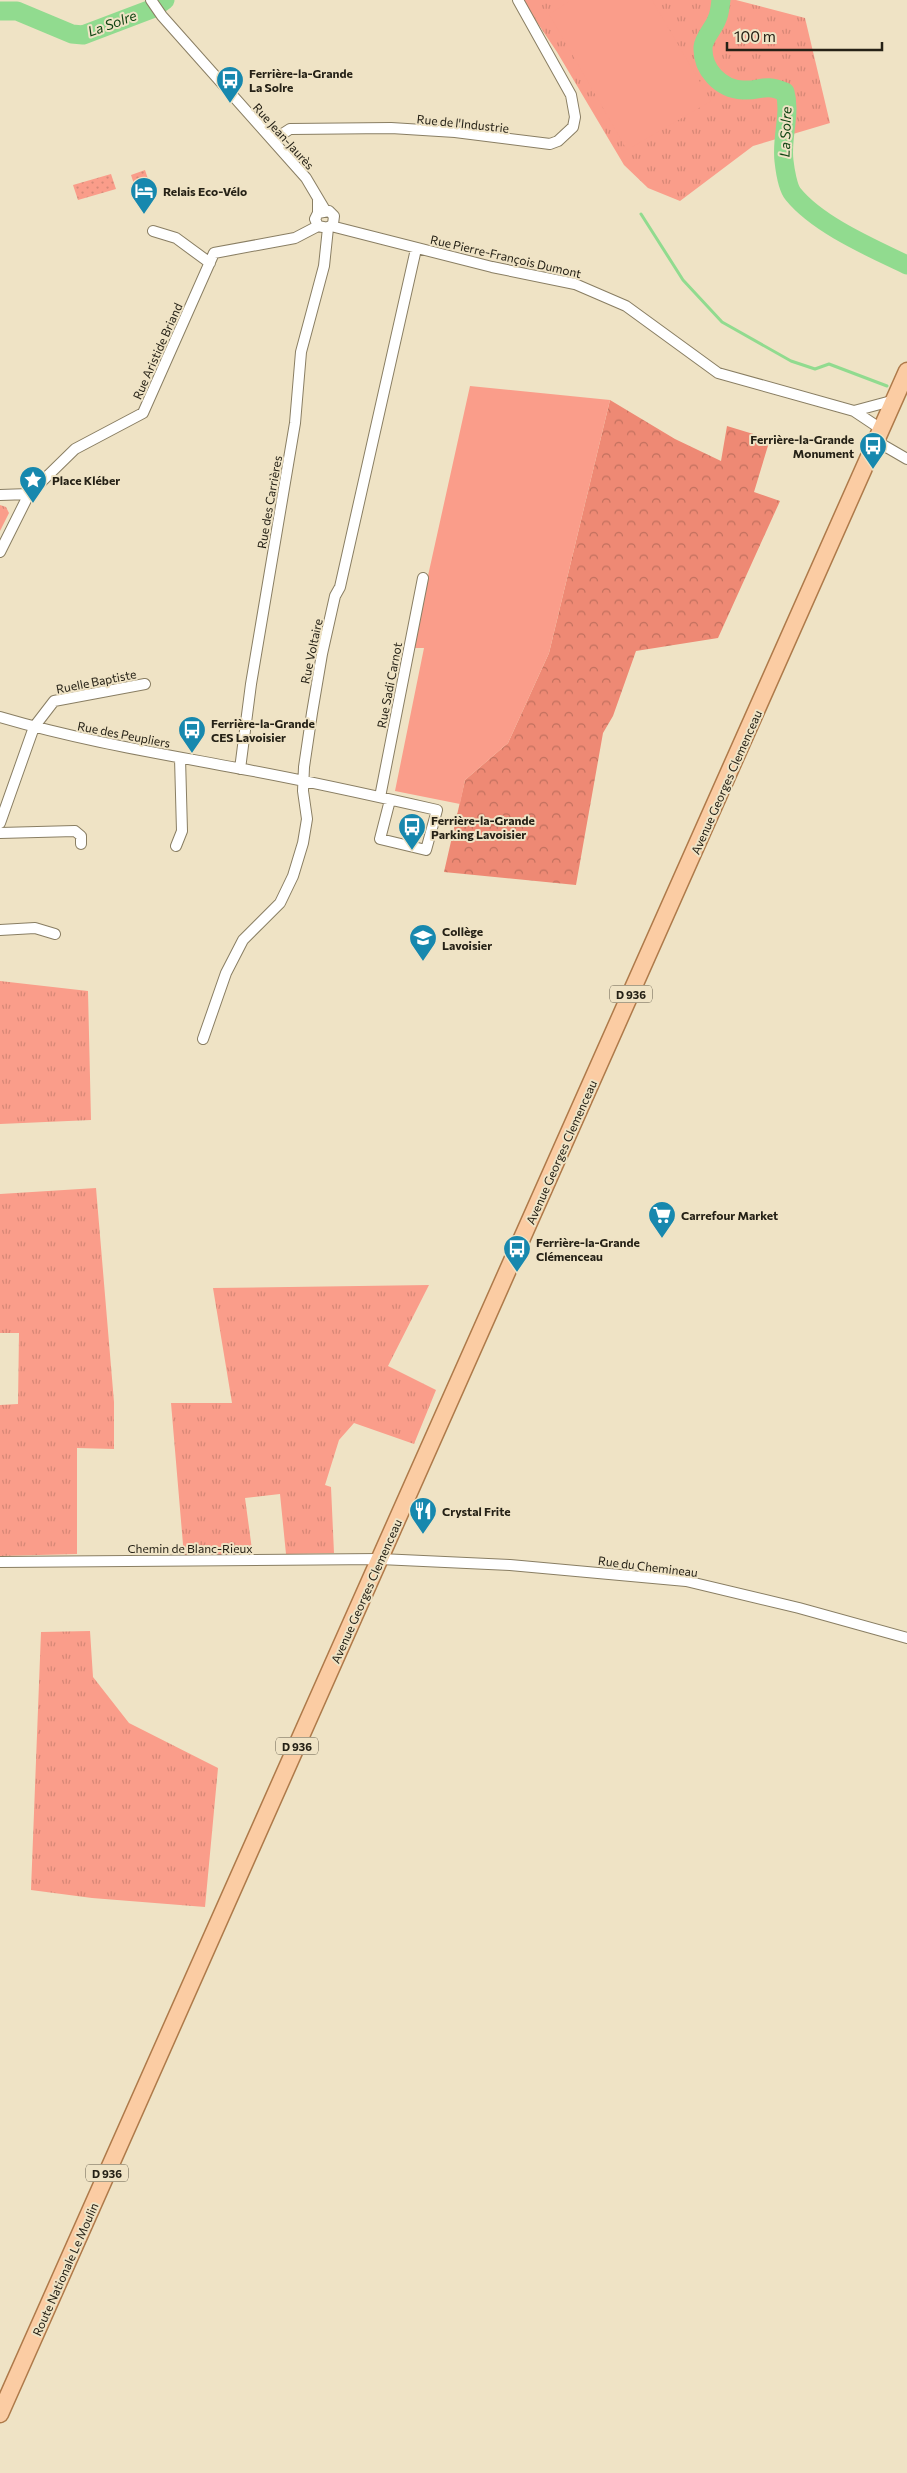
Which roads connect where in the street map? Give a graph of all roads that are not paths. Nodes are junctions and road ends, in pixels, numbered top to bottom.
1 (518, 0) edge
2 (152, 1) edge
3 (273, 140) junction
4 (324, 221) junction
5 (153, 231) dead end
6 (416, 249) junction
7 (212, 258) junction
8 (907, 371) edge
9 (894, 400) junction
10 (854, 411) junction
11 (879, 435) junction
12 (907, 459) edge
13 (29, 494) junction
14 (0, 496) edge
15 (0, 552) edge
16 (423, 578) dead end
17 (146, 684) dead end
18 (0, 717) edge
19 (34, 727) junction
20 (180, 758) junction
21 (240, 769) junction
22 (303, 781) junction
23 (385, 798) junction
24 (0, 824) edge
25 (0, 833) edge
26 (380, 839) joint
27 (81, 844) dead end
28 (176, 846) dead end
29 (0, 930) edge
30 (55, 934) dead end
31 (203, 1039) dead end
32 (380, 1559) junction
33 (0, 1562) edge
34 (907, 1638) edge
35 (214, 1932) joint
36 (0, 2414) edge

1 - 3 street, Rue de l'Industrie
2 - 3 street, Rue Jean-Jaurès
3 - 4 street, Rue Jean-Jaurès
4 - 6 street, Rue Pierre-François Dumont
4 - 7 street
4 - 21 street, Rue des Carrières
5 - 7 street
6 - 10 street, Rue Pierre-François Dumont
6 - 22 street, Rue Voltaire
7 - 13 street, Rue Aristide Briand
8 - 9 main road, Avenue Georges Clemenceau / D 936
9 - 10 street
9 - 11 main road, Avenue Georges Clemenceau / D 936
10 - 11 street, Rue Pierre-François Dumont
11 - 12 street, Rue Pierre-François Dumont
11 - 32 main road, Avenue Georges Clemenceau / D 936
13 - 14 street
13 - 15 street, Rue Aristide Briand
16 - 23 street, Rue Sadi Carnot
17 - 19 street, Ruelle Baptiste
18 - 19 street, Rue des Peupliers
19 - 20 street, Rue des Peupliers
19 - 24 street, Ruelle Baptiste
20 - 21 street, Rue des Peupliers
20 - 28 street
21 - 22 street, Rue des Peupliers
22 - 23 street, Rue des Peupliers
22 - 31 street, Rue Voltaire
23 - 26 street, Rue Sadi Carnot
23 - 26 street, Rue des Peupliers
25 - 27 street
29 - 30 street
32 - 33 street, Chemin de Blanc-Rieux
32 - 34 street, Rue du Chemineau
32 - 35 main road, Avenue Georges Clemenceau / D 936
35 - 36 main road, Route Nationale Le Moulin / D 936

